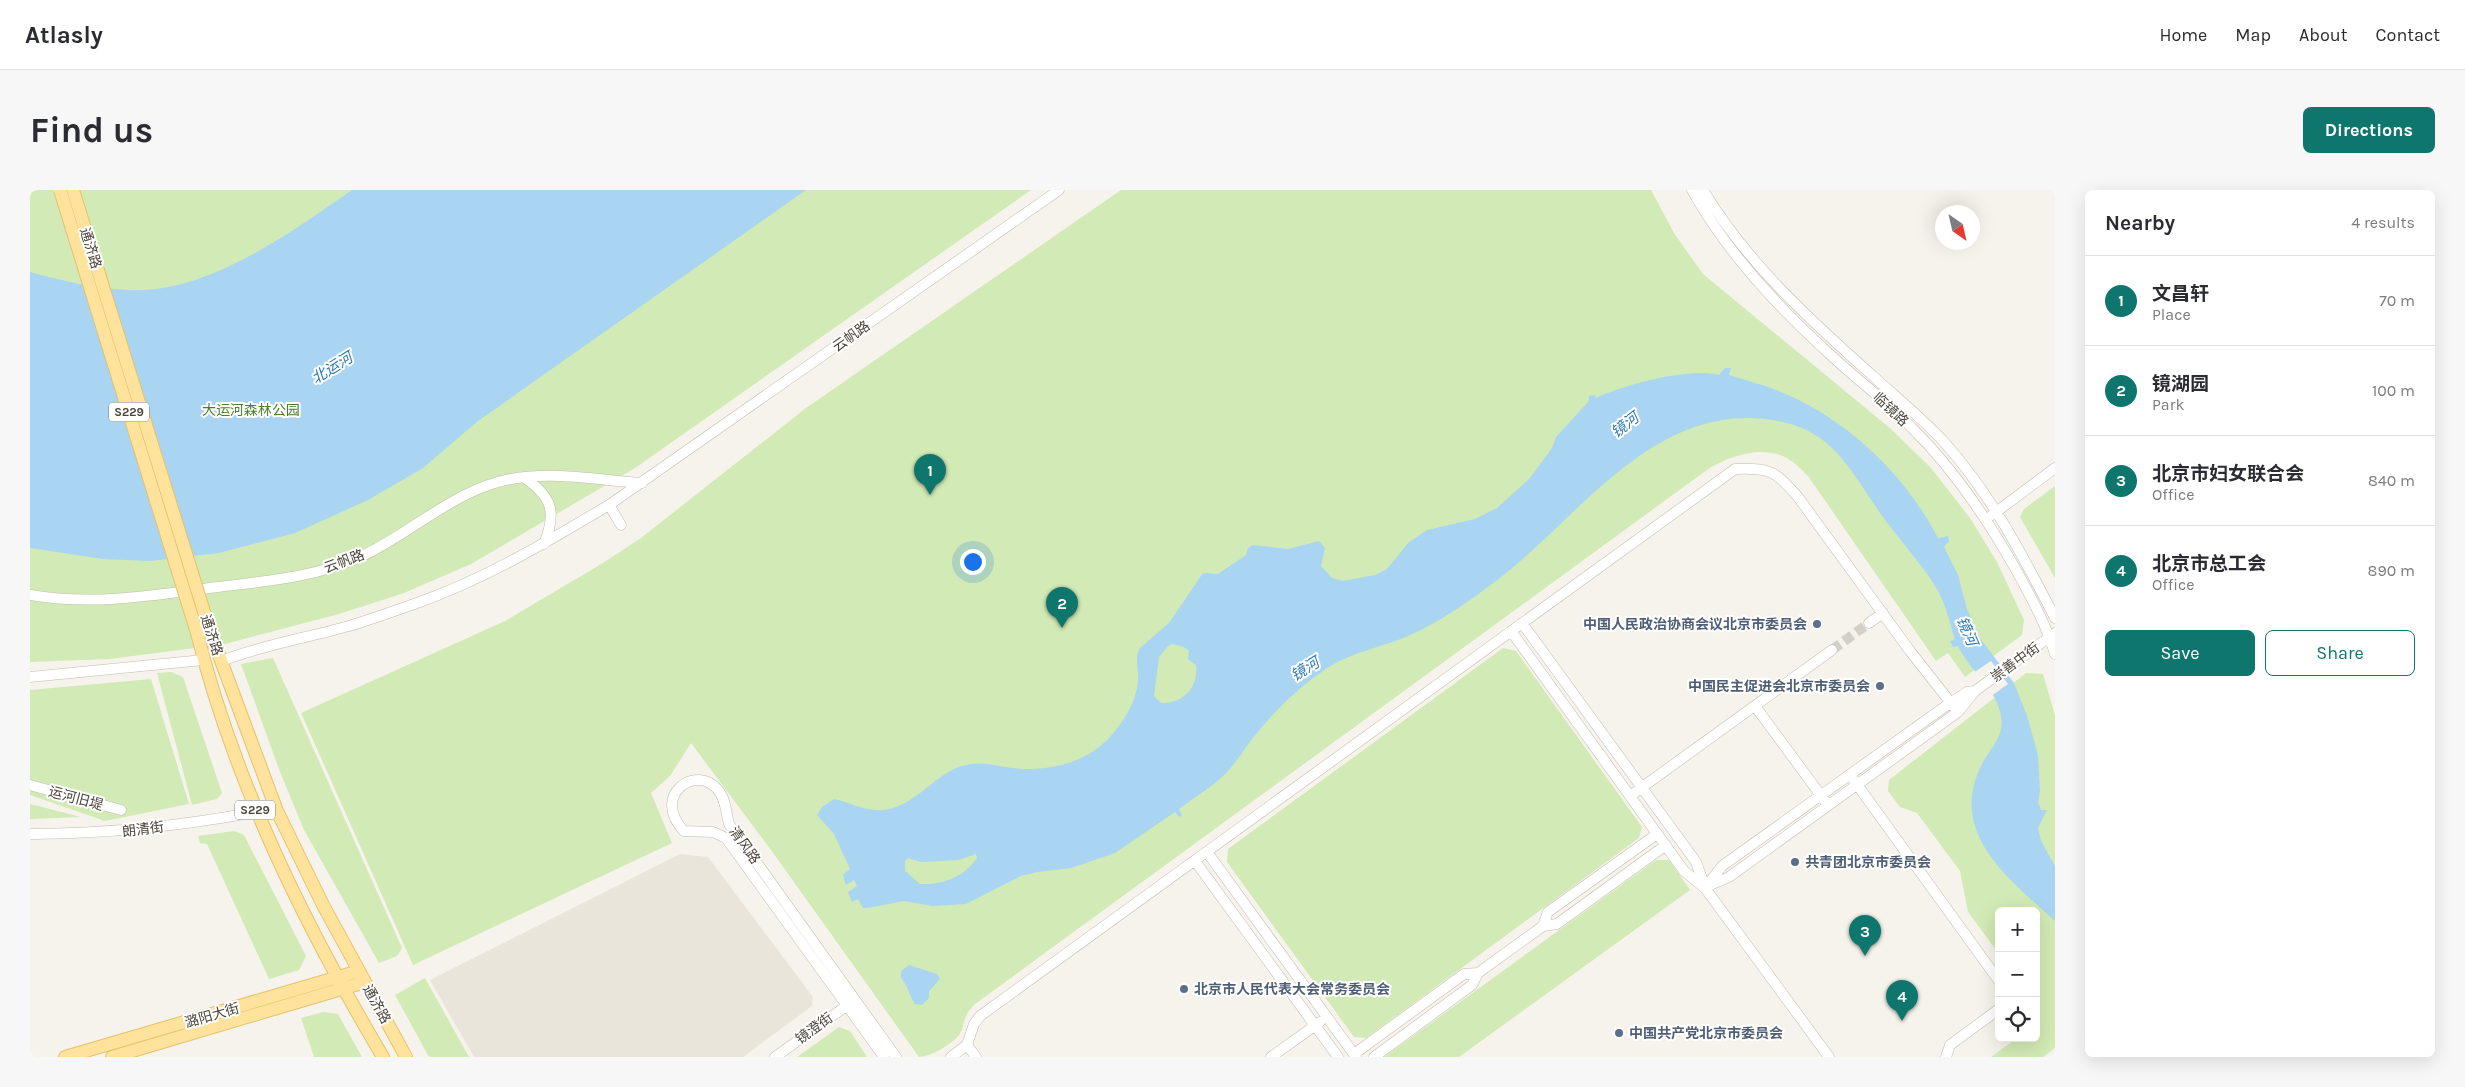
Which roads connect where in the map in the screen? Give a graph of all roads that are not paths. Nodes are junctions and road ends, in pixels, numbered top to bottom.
1 (60, 190) edge
2 (73, 190) edge
3 (1060, 190) edge
4 (1692, 190) edge
5 (1704, 190) edge
6 (2055, 468) edge
7 (525, 478) junction
8 (642, 483) junction
9 (609, 505) junction
10 (1997, 510) junction
11 (1987, 518) junction
12 (621, 525) dead end
13 (544, 544) junction
14 (30, 595) edge
15 (1883, 613) junction
16 (2055, 618) edge
17 (1522, 623) junction
18 (1869, 623) tunnel mouth
19 (1512, 631) junction
20 (2052, 635) edge
21 (1832, 650) tunnel mouth
22 (2055, 654) edge
23 (203, 660) junction
24 (221, 661) junction
25 (30, 677) edge
26 (1975, 690) junction
27 (1950, 703) junction
28 (1755, 706) junction
29 (1958, 712) junction
30 (1850, 775) junction
31 (30, 785) edge
32 (1857, 785) junction
33 (1642, 788) junction
34 (1630, 796) junction
35 (1821, 796) junction
36 (1828, 805) junction
37 (121, 810) dead end
38 (256, 812) junction
39 (30, 834) edge
40 (1657, 834) junction
41 (1666, 845) junction
42 (1207, 852) junction
43 (1195, 861) junction
44 (1705, 888) junction
45 (1543, 926) junction
46 (1478, 973) junction
47 (1995, 975) edge
48 (362, 976) junction
49 (340, 983) junction
50 (851, 1002) junction
51 (1995, 1012) edge
52 (1327, 1017) junction
53 (1315, 1025) junction
54 (967, 1045) junction
55 (1355, 1056) edge
56 (65, 1057) edge
57 (112, 1057) edge
58 (383, 1057) edge
59 (406, 1057) edge
60 (774, 1057) edge
61 (884, 1057) edge
62 (896, 1057) edge
63 (951, 1057) edge
64 (976, 1057) edge
65 (1271, 1057) edge
66 (1338, 1057) edge
67 (1374, 1057) edge
68 (1829, 1057) edge
69 (1946, 1057) edge

1 - 23 main road, 通济路 / S229, bridge
2 - 24 main road, 通济路 / S229, bridge
3 - 8 street, 云帆路
4 - 11 street, 临镜路
5 - 10 street, 临镜路
6 - 10 street
7 - 8 street, 云帆路
7 - 13 street
7 - 14 street, 云帆路
8 - 9 street, 云帆路
9 - 12 street
9 - 13 street, 云帆路
10 - 11 street
10 - 16 street, 临镜路
11 - 20 street, 临镜路
13 - 24 street, 云帆路
15 - 17 street
15 - 18 street
15 - 27 street
17 - 19 street
17 - 33 street
19 - 34 street
19 - 42 street
20 - 22 street, 临镜路
20 - 26 street, 崇善中街
21 - 28 street
23 - 25 street
23 - 38 main road, 通济路 / S229
24 - 48 main road, 通济路 / S229
26 - 27 street
26 - 29 street
27 - 29 street
27 - 30 street
28 - 33 street
28 - 35 street
29 - 32 street
30 - 32 street
30 - 35 street
31 - 37 street, 运河旧堤
32 - 36 street
32 - 47 street
33 - 34 street
33 - 44 street
34 - 40 street
35 - 36 street
35 - 44 street
36 - 44 street
38 - 39 street, 朗清街
38 - 49 main road, 通济路 / S229
40 - 41 street
40 - 45 street
41 - 44 street
41 - 45 street
42 - 43 street
42 - 52 street
43 - 53 street
43 - 54 street
44 - 68 street
45 - 46 street
46 - 55 street
46 - 67 street
48 - 49 main road, 潞阳大街
48 - 59 main road, 通济路 / S229
49 - 56 main road, 潞阳大街
49 - 57 main road, 潞阳大街
49 - 58 main road, 通济路 / S229
50 - 50 street, 清风路
50 - 60 street, 镜澄街
50 - 61 street, 清风路
50 - 62 street, 清风路
51 - 69 street
52 - 53 street
52 - 55 street
53 - 65 street
53 - 66 street
54 - 63 street
54 - 64 street

